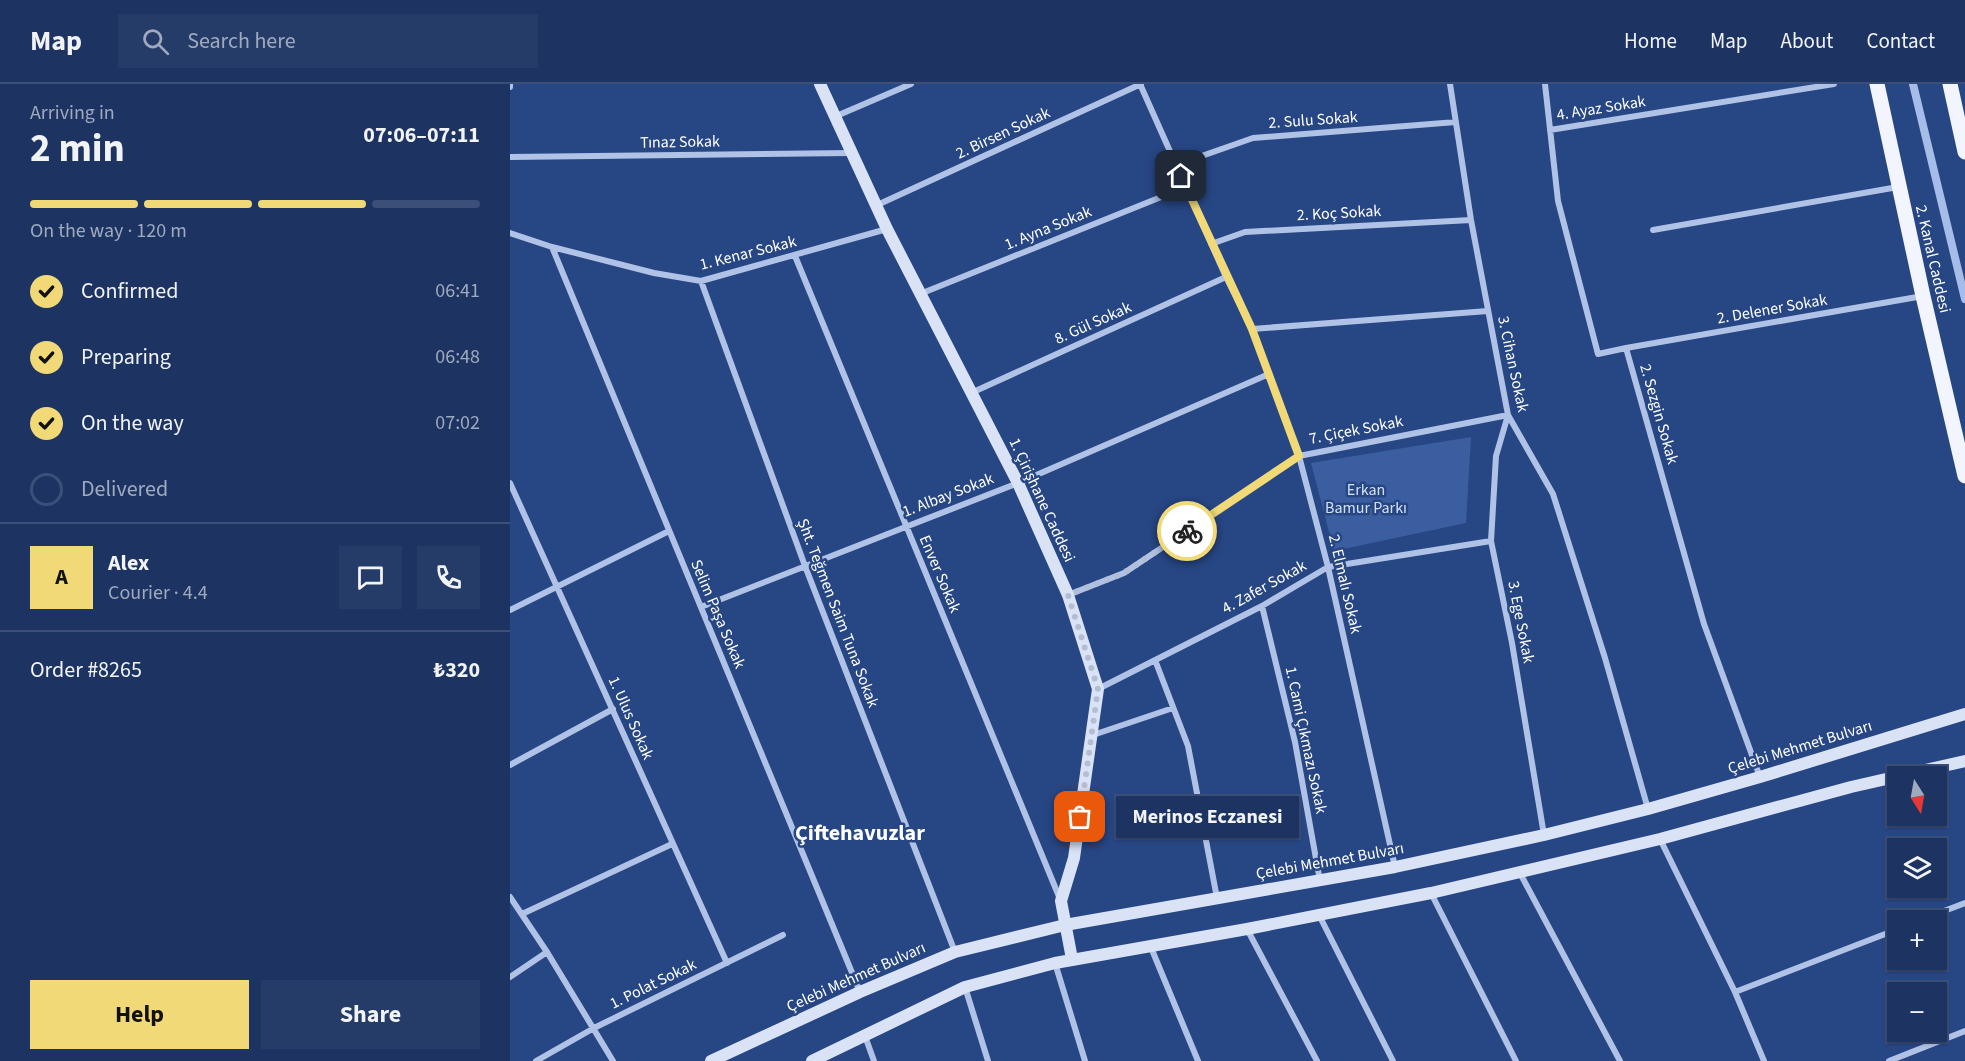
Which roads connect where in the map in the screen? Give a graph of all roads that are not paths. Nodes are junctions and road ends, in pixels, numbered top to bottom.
1 (820, 84) edge
2 (911, 84) edge
3 (1140, 84) edge
4 (1450, 84) edge
5 (1545, 84) edge
6 (1834, 84) edge
7 (1877, 84) edge
8 (1950, 84) edge
9 (834, 118) junction
10 (1456, 122) junction
11 (1550, 130) junction
12 (1965, 152) edge
13 (851, 153) junction
14 (510, 157) edge
15 (1176, 165) junction
16 (1899, 187) junction
17 (1186, 188) junction
18 (875, 206) junction
19 (1471, 220) junction
20 (887, 229) junction
21 (1653, 230) dead end
22 (510, 233) edge
23 (1211, 244) junction
24 (552, 247) junction
25 (795, 256) junction
26 (1226, 277) junction
27 (701, 281) junction
28 (920, 294) junction
29 (1923, 296) junction
30 (1488, 311) junction
31 (1252, 329) junction
32 (1626, 348) junction
33 (1269, 374) junction
34 (971, 393) junction
35 (1508, 415) junction
36 (1299, 456) junction
37 (1965, 476) edge
38 (510, 483) edge
39 (1018, 483) junction
40 (906, 526) junction
41 (669, 531) junction
42 (1491, 541) junction
43 (805, 566) junction
44 (1328, 567) junction
45 (558, 586) junction
46 (1068, 595) junction
47 (1262, 606) junction
48 (701, 607) junction
49 (510, 610) edge
50 (1155, 660) junction
51 (1098, 689) junction
52 (1173, 708) junction
53 (613, 709) junction
54 (1965, 714) edge
55 (1093, 735) junction
56 (1965, 760) edge
57 (510, 765) edge
58 (1760, 777) junction
59 (1648, 809) junction
60 (1544, 835) junction
61 (1660, 839) junction
62 (672, 843) junction
63 (1395, 867) junction
64 (1520, 873) junction
65 (1320, 881) junction
66 (1431, 893) junction
67 (510, 897) edge
68 (1217, 898) junction
69 (1061, 901) junction
70 (1965, 903) edge
71 (1947, 910) edge
72 (522, 914) junction
73 (1319, 915) junction
74 (1065, 925) junction
75 (1247, 929) junction
76 (1887, 933) edge
77 (783, 935) dead end
78 (1150, 945) junction
79 (547, 952) junction
80 (955, 952) junction
81 (1072, 959) junction
82 (727, 963) junction
83 (1055, 963) junction
84 (510, 977) edge
85 (965, 987) junction
86 (860, 992) junction
87 (1735, 992) junction
88 (594, 1028) junction
89 (1965, 1031) edge
90 (865, 1035) junction
91 (536, 1061) edge
92 (613, 1061) edge
93 (711, 1061) edge
94 (812, 1061) edge
95 (874, 1061) edge
96 (988, 1061) edge
97 (1085, 1061) edge
98 (1198, 1061) edge
99 (1317, 1061) edge
100 (1393, 1061) edge
101 (1516, 1061) edge
102 (1620, 1061) edge
103 (1764, 1061) edge
104 (1889, 1061) edge

1 - 9 main road, 1. Çirişhane Caddesi
2 - 9 street
3 - 15 street, 2. Elmalı Sokak
3 - 18 street, 2. Birsen Sokak
4 - 10 street, 3. Cihan Sokak
5 - 11 street, 2. Sezgin Sokak
6 - 11 street, 4. Ayaz Sokak
7 - 16 main road, 2. Kanal Caddesi
8 - 12 main road
9 - 13 main road, 1. Çirişhane Caddesi
10 - 15 street, 2. Sulu Sokak
10 - 19 street, 3. Cihan Sokak
11 - 32 street, 2. Sezgin Sokak
13 - 14 street, Tınaz Sokak
13 - 18 main road, 1. Çirişhane Caddesi
15 - 17 street, 2. Elmalı Sokak
16 - 21 street
16 - 29 main road, 2. Kanal Caddesi
17 - 23 street, 2. Elmalı Sokak
17 - 28 street, 1. Ayna Sokak
18 - 20 main road, 1. Çirişhane Caddesi
19 - 23 street, 2. Koç Sokak
19 - 30 street, 3. Cihan Sokak
20 - 25 street, 1. Kenar Sokak
20 - 28 main road, 1. Çirişhane Caddesi
22 - 24 street, 1. Kenar Sokak
23 - 26 street, 2. Elmalı Sokak
24 - 27 street, 1. Kenar Sokak
24 - 41 street, Selim Paşa Sokak
25 - 27 street, 1. Kenar Sokak
25 - 40 street, Enver Sokak
26 - 31 street, 2. Elmalı Sokak
26 - 34 street, 8. Gül Sokak
27 - 43 street, Şht. Teğmen Saim Tuna Sokak
28 - 34 main road, 1. Çirişhane Caddesi
29 - 32 street, 2. Delener Sokak
29 - 37 main road, 2. Kanal Caddesi
30 - 31 street
30 - 35 street, 3. Cihan Sokak
31 - 33 street, 2. Elmalı Sokak
32 - 58 street, 2. Sezgin Sokak
33 - 36 street, 2. Elmalı Sokak
33 - 39 street, 1. Albay Sokak
34 - 39 main road, 1. Çirişhane Caddesi
35 - 36 street, 7. Çiçek Sokak
35 - 42 street, 3. Ege Sokak
35 - 59 street, 3. Cihan Sokak
36 - 44 street, 2. Elmalı Sokak
36 - 46 street, 7. Çiçek Sokak
38 - 45 street, 1. Ulus Sokak
39 - 40 street, 1. Albay Sokak
39 - 46 main road, 1. Çirişhane Caddesi
40 - 43 street, 1. Albay Sokak
40 - 69 street, Enver Sokak
41 - 45 street
41 - 48 street, Selim Paşa Sokak
42 - 44 street, 4. Zafer Sokak
42 - 60 street, 3. Ege Sokak
43 - 48 street, 1. Albay Sokak
43 - 80 street, Şht. Teğmen Saim Tuna Sokak
44 - 47 street, 4. Zafer Sokak
44 - 63 street, 2. Elmalı Sokak
45 - 49 street
45 - 53 street, 1. Ulus Sokak
46 - 51 main road, 1. Çirişhane Caddesi
47 - 50 street, 4. Zafer Sokak
47 - 65 street, 1. Cami Çıkmazı Sokak
48 - 86 street, Selim Paşa Sokak
50 - 51 street, 4. Zafer Sokak
50 - 52 street
51 - 55 main road, 1. Çirişhane Caddesi
52 - 55 street
52 - 68 street
53 - 57 street
53 - 62 street, 1. Ulus Sokak
54 - 58 main road, Çelebi Mehmet Bulvarı
55 - 69 main road, 1. Çirişhane Caddesi
56 - 61 main road
58 - 59 main road, Çelebi Mehmet Bulvarı
59 - 60 main road, Çelebi Mehmet Bulvarı
60 - 63 main road, Çelebi Mehmet Bulvarı
61 - 64 main road
61 - 87 street
62 - 72 street
62 - 82 street, 1. Ulus Sokak
63 - 65 main road, Çelebi Mehmet Bulvarı
64 - 66 main road
64 - 102 street
65 - 68 main road, Çelebi Mehmet Bulvarı
66 - 73 main road
66 - 101 street
67 - 72 street
68 - 74 main road, Çelebi Mehmet Bulvarı
69 - 74 main road, 1. Çirişhane Caddesi
70 - 71 street
72 - 79 street
73 - 75 main road
73 - 100 street
74 - 80 main road, Çelebi Mehmet Bulvarı
74 - 81 main road, 1. Çirişhane Caddesi
75 - 78 main road
75 - 99 street
76 - 87 street
77 - 82 street, 1. Polat Sokak
78 - 81 main road
78 - 98 street
79 - 84 street
79 - 88 street
80 - 86 main road, Çelebi Mehmet Bulvarı
81 - 83 main road
82 - 88 street, 1. Polat Sokak
83 - 85 main road
83 - 97 street
85 - 90 main road
85 - 96 street
86 - 93 main road, Çelebi Mehmet Bulvarı
87 - 103 street
88 - 91 street, 1. Polat Sokak
88 - 92 street
89 - 104 street
90 - 94 main road
90 - 95 street

